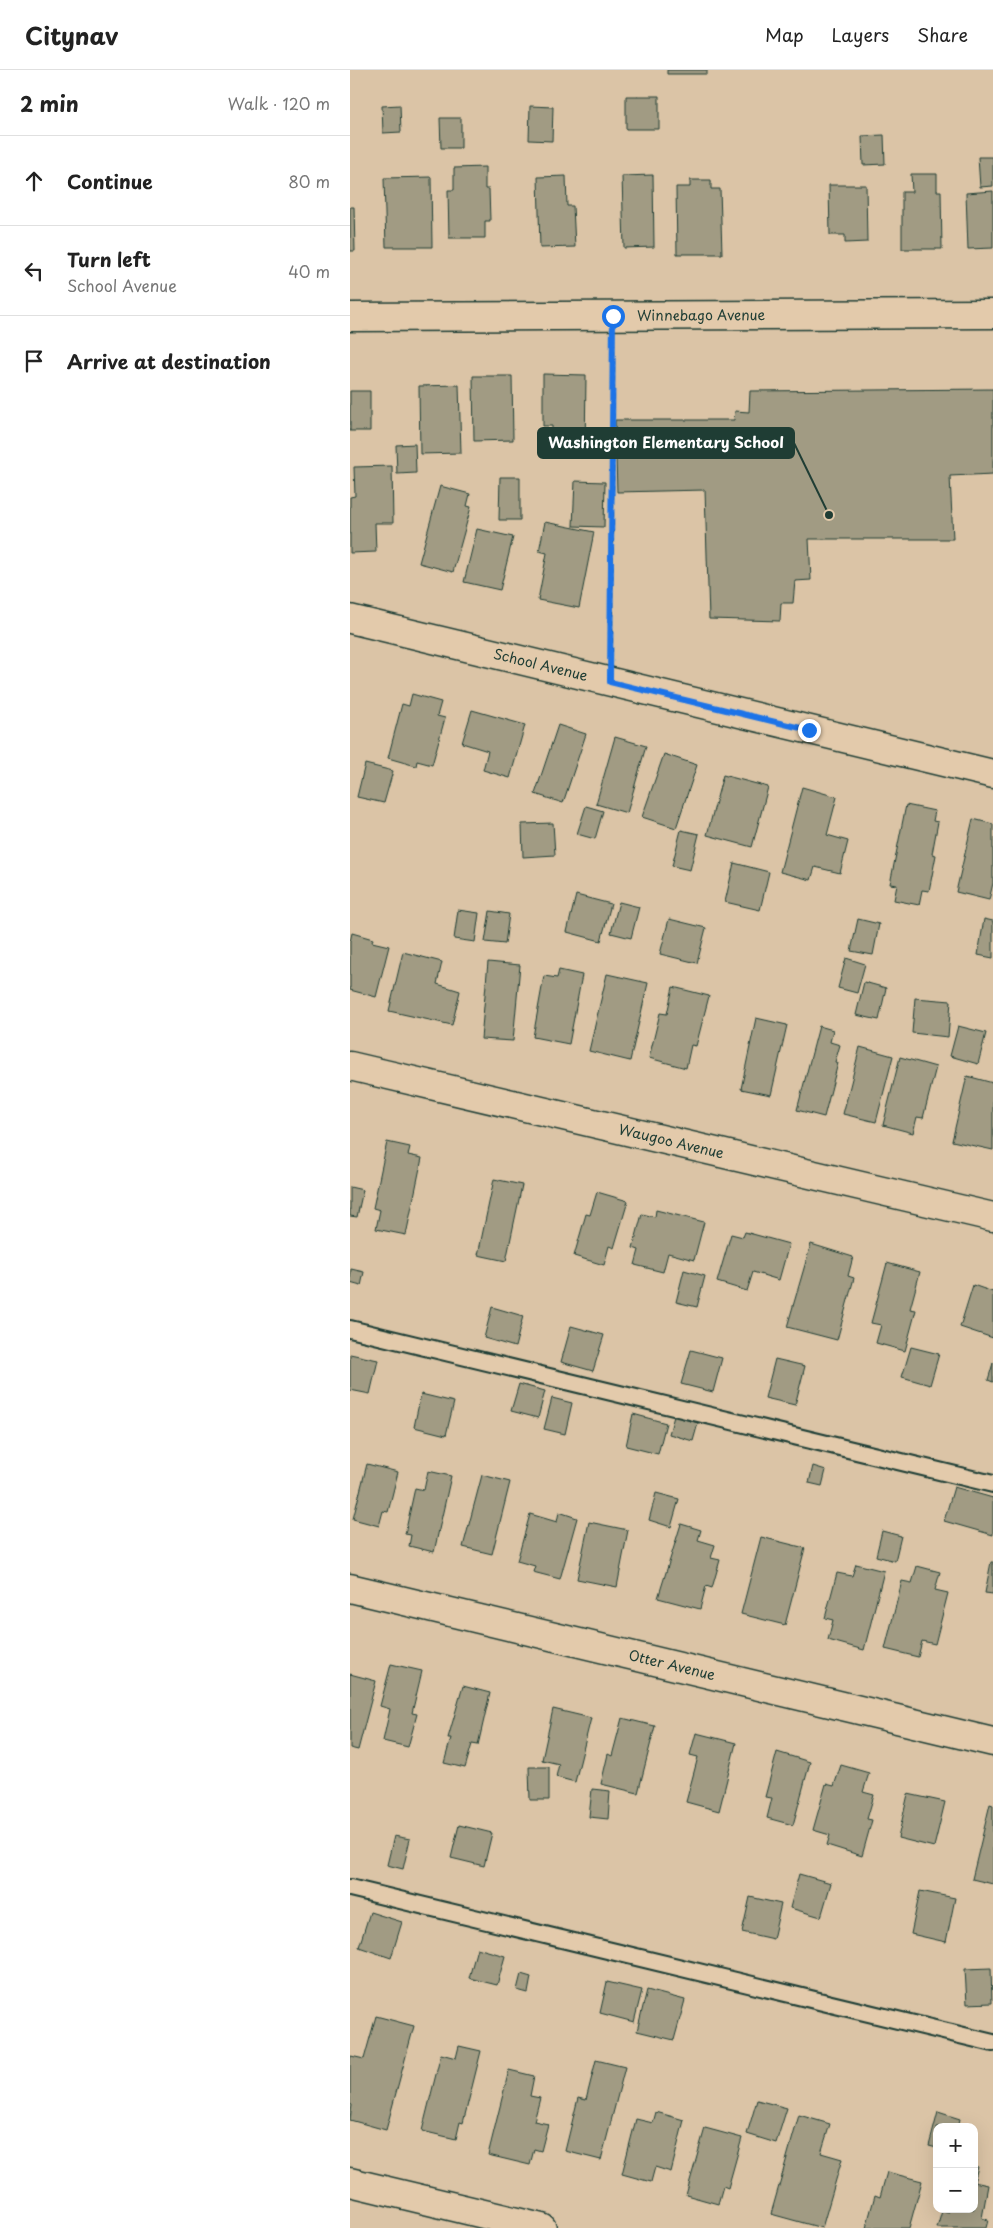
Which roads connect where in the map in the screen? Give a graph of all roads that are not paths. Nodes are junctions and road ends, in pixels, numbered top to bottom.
1 (993, 314) edge
2 (350, 317) edge
3 (350, 619) edge
4 (993, 774) edge
5 (350, 1066) edge
6 (993, 1217) edge
7 (350, 1329) edge
8 (993, 1484) edge
9 (350, 1588) edge
10 (993, 1742) edge
11 (350, 1888) edge
12 (993, 2043) edge
13 (350, 2182) edge
14 (542, 2228) edge

1 - 2 street, Winnebago Avenue
3 - 4 street, School Avenue
5 - 6 street, Waugoo Avenue
7 - 8 lane
9 - 10 street, Otter Avenue
11 - 12 lane
13 - 14 street

